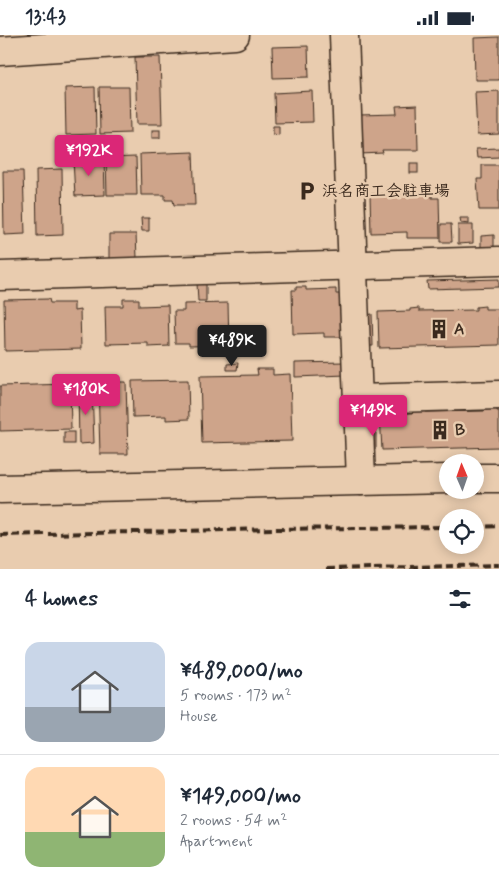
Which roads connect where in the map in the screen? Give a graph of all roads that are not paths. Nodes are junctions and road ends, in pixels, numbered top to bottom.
1 (235, 35) edge
2 (344, 35) edge
3 (0, 51) edge
4 (499, 261) edge
5 (353, 265) junction
6 (0, 276) edge
7 (499, 395) edge
8 (358, 399) junction
9 (499, 478) edge
10 (439, 479) edge
11 (484, 479) edge
12 (361, 481) junction
13 (0, 489) edge

1 - 3 street
2 - 5 street
4 - 5 street
5 - 6 street
5 - 8 street
7 - 8 street
8 - 12 street
9 - 11 street
10 - 12 street
12 - 13 street

